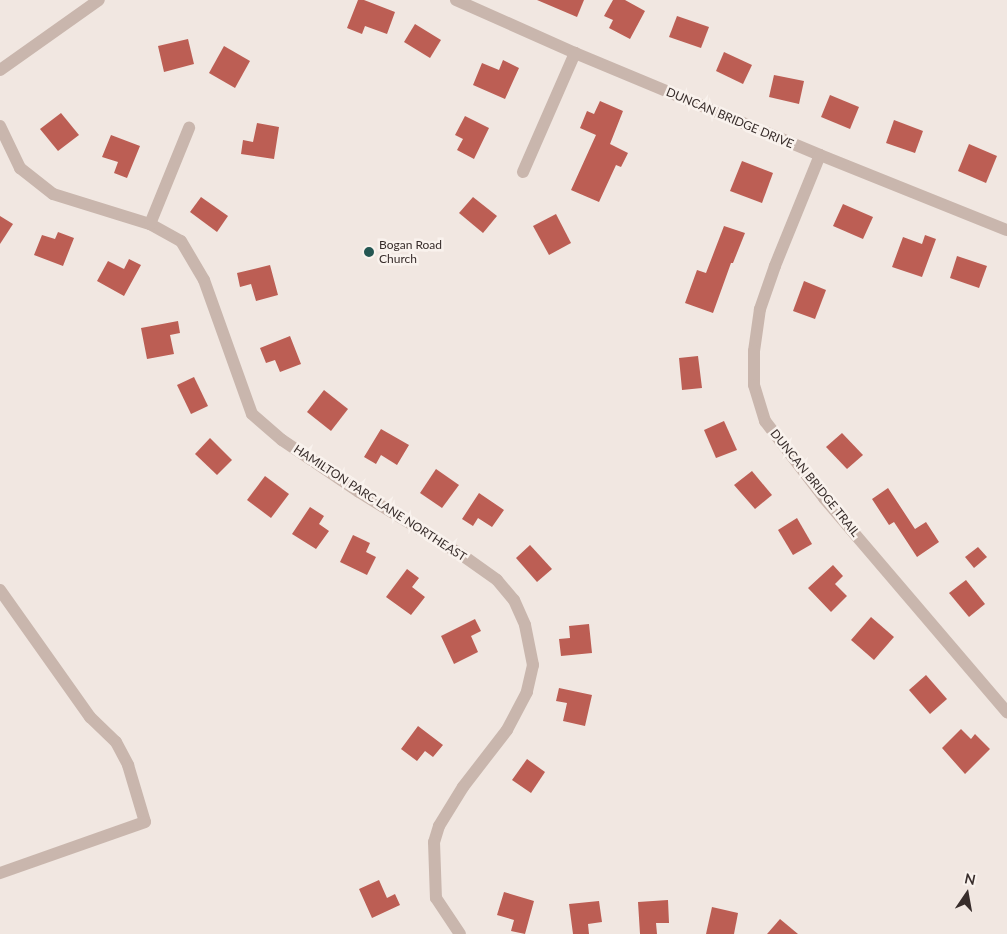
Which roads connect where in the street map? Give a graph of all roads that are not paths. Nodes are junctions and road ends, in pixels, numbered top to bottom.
1 (99, 0) edge
2 (456, 0) edge
3 (575, 53) junction
4 (0, 70) edge
5 (0, 126) edge
6 (189, 128) dead end
7 (820, 155) junction
8 (523, 172) dead end
9 (150, 224) junction
10 (1007, 230) edge
11 (0, 590) edge
12 (1007, 712) edge
13 (0, 873) edge
14 (460, 934) edge

1 - 4 street
2 - 3 street, DUNCAN BRIDGE DRIVE
3 - 7 street, DUNCAN BRIDGE DRIVE
3 - 8 street
5 - 9 street, HAMILTON PARC LANE NORTHEAST
6 - 9 street
7 - 10 street, DUNCAN BRIDGE DRIVE
7 - 12 street, DUNCAN BRIDGE TRAIL
9 - 14 street, HAMILTON PARC LANE NORTHEAST
11 - 13 street

